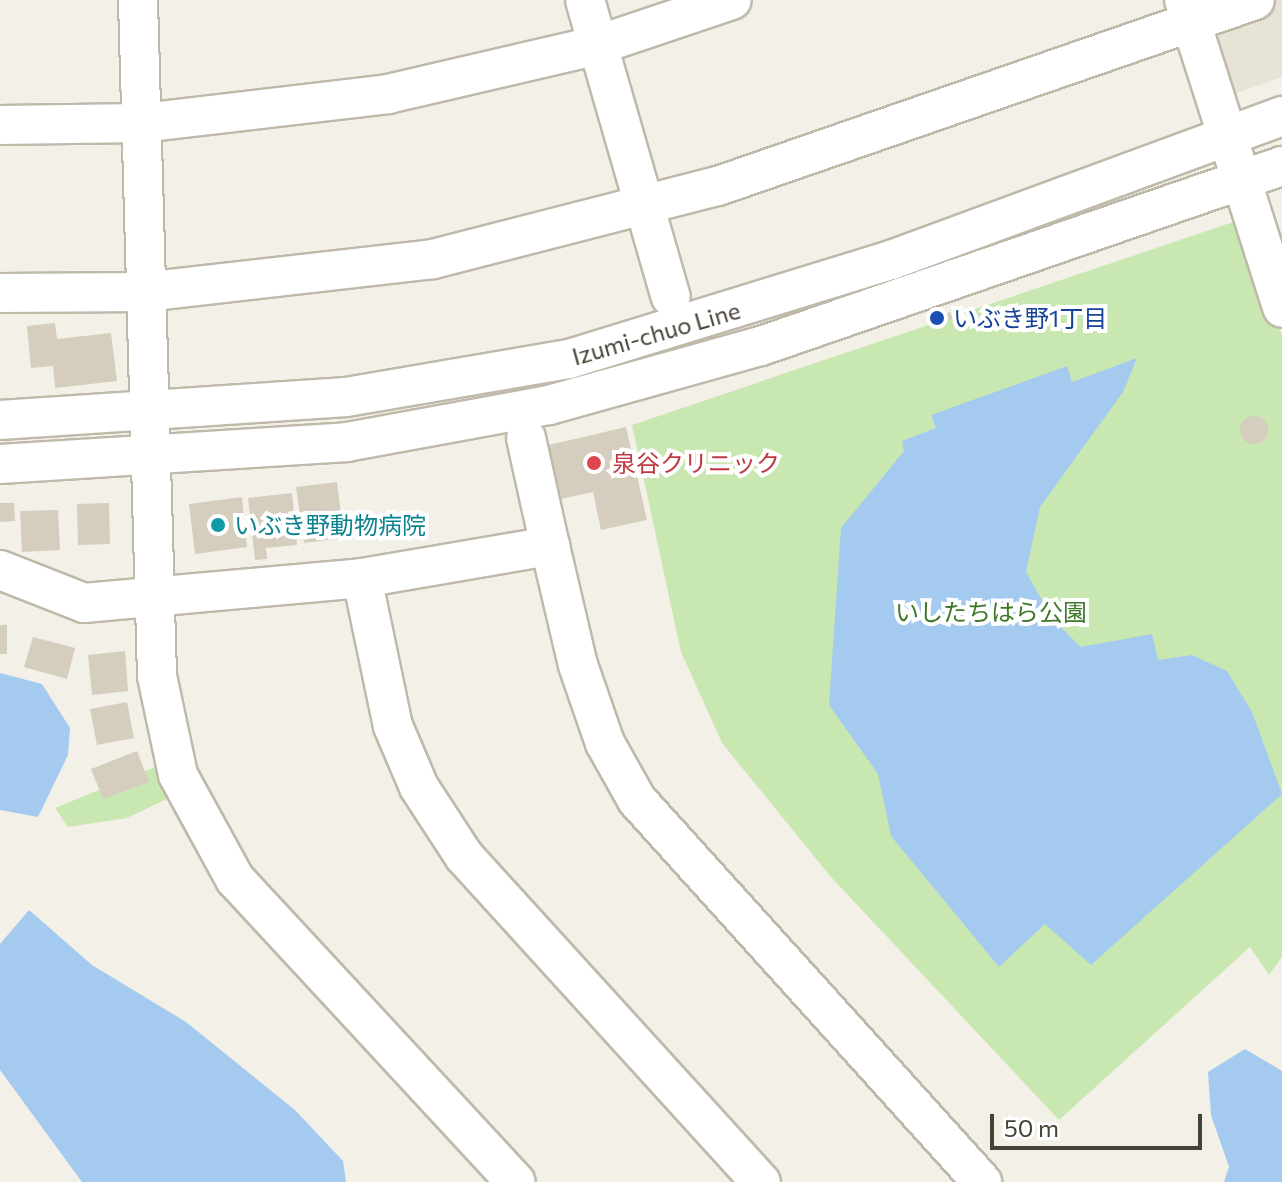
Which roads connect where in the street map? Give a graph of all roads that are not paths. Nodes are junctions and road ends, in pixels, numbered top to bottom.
1 (138, 0) edge
2 (585, 0) edge
3 (732, 0) edge
4 (1255, 0) edge
5 (1187, 9) edge
6 (598, 45) junction
7 (1282, 116) edge
8 (142, 123) junction
9 (0, 125) edge
10 (1228, 138) junction
11 (1282, 166) edge
12 (1241, 181) junction
13 (644, 205) junction
14 (144, 292) junction
15 (0, 293) edge
16 (671, 297) dead end
17 (1281, 302) edge
18 (148, 411) junction
19 (0, 420) edge
20 (526, 438) dead end
21 (147, 460) junction
22 (0, 464) edge
23 (550, 546) junction
24 (0, 570) edge
25 (362, 578) junction
26 (155, 597) junction
27 (516, 1182) edge
28 (761, 1182) edge
29 (982, 1182) edge

1 - 8 street
2 - 6 street
3 - 6 street
4 - 5 street
5 - 10 street
5 - 13 street
6 - 8 street
6 - 13 street
7 - 10 street, Izumi-chuo Line
8 - 9 street
8 - 14 street
10 - 12 street
10 - 18 street, Izumi-chuo Line
11 - 12 street, Izumi-chuo Line
12 - 17 street
12 - 21 street, Izumi-chuo Line
13 - 14 street
13 - 16 street
14 - 15 street
14 - 18 street
18 - 19 street, Izumi-chuo Line
18 - 21 street
20 - 23 street
21 - 22 street, Izumi-chuo Line
21 - 26 street
23 - 25 street
23 - 29 street
24 - 26 street
25 - 26 street
25 - 28 street
26 - 27 street

